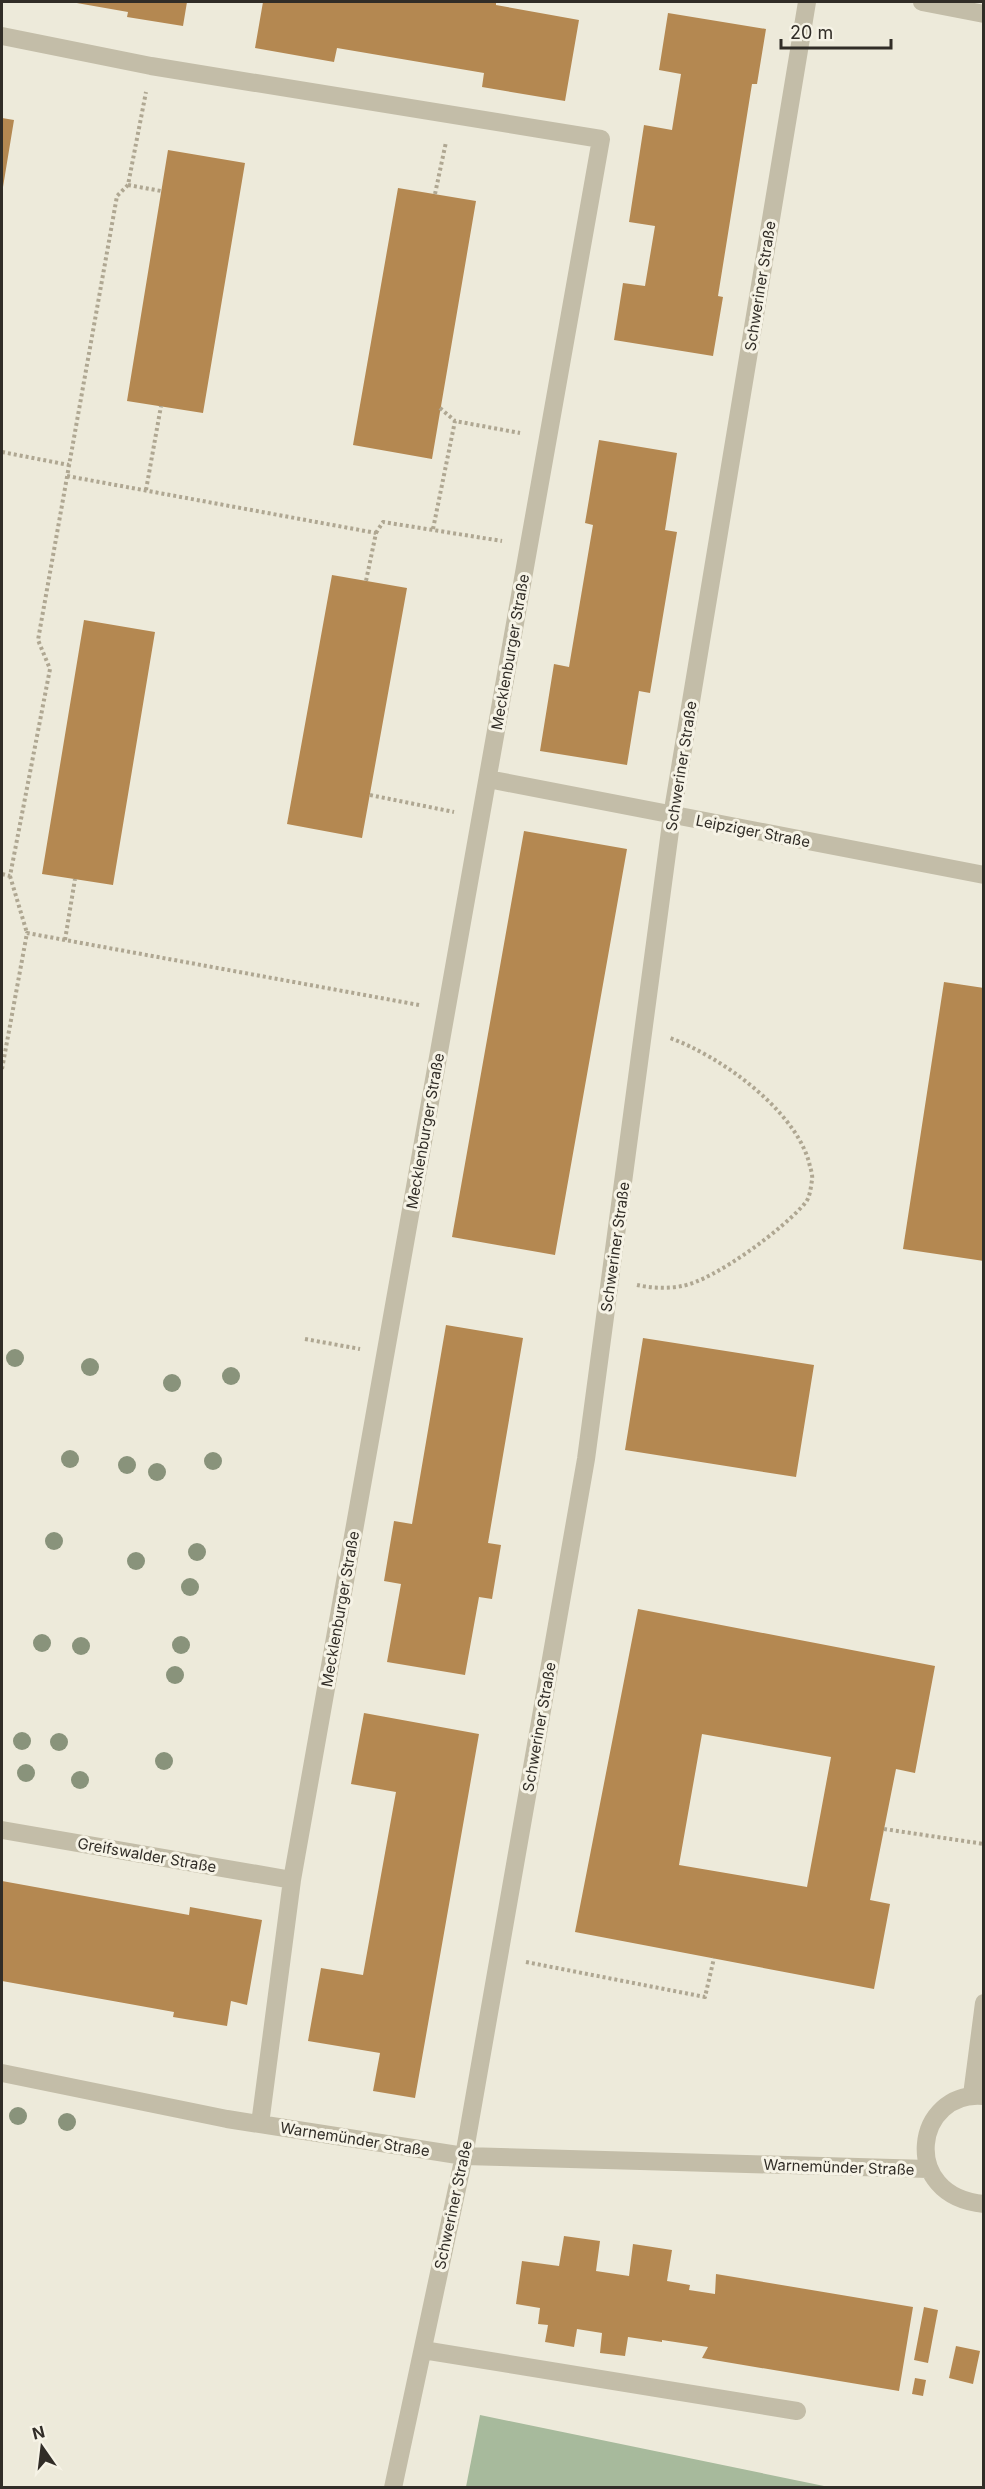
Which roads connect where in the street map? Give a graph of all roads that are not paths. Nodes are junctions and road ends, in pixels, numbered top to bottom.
1 (807, 2) edge
2 (922, 2) edge
3 (984, 14) edge
4 (2, 36) edge
5 (488, 779) junction
6 (672, 816) junction
7 (984, 874) edge
8 (2, 1830) edge
9 (292, 1880) junction
10 (984, 2002) edge
11 (2, 2073) edge
12 (978, 2095) edge
13 (260, 2124) junction
14 (464, 2156) junction
15 (928, 2169) junction
16 (984, 2204) edge
17 (423, 2350) junction
18 (797, 2411) dead end
19 (393, 2487) edge

1 - 6 lane, Schweriner Straße
2 - 3 lane
4 - 5 lane, Mecklenburger Straße
5 - 6 lane, Leipziger Straße
5 - 9 lane, Mecklenburger Straße
6 - 7 lane, Leipziger Straße
6 - 14 lane, Schweriner Straße
8 - 9 lane, Greifswalder Straße
9 - 13 lane, Mecklenburger Straße
10 - 12 lane
11 - 13 lane, Warnemünder Straße
12 - 15 lane
13 - 14 lane, Warnemünder Straße
14 - 15 lane, Warnemünder Straße
14 - 17 lane, Schweriner Straße
15 - 16 lane
17 - 18 lane
17 - 19 lane, Schweriner Straße

